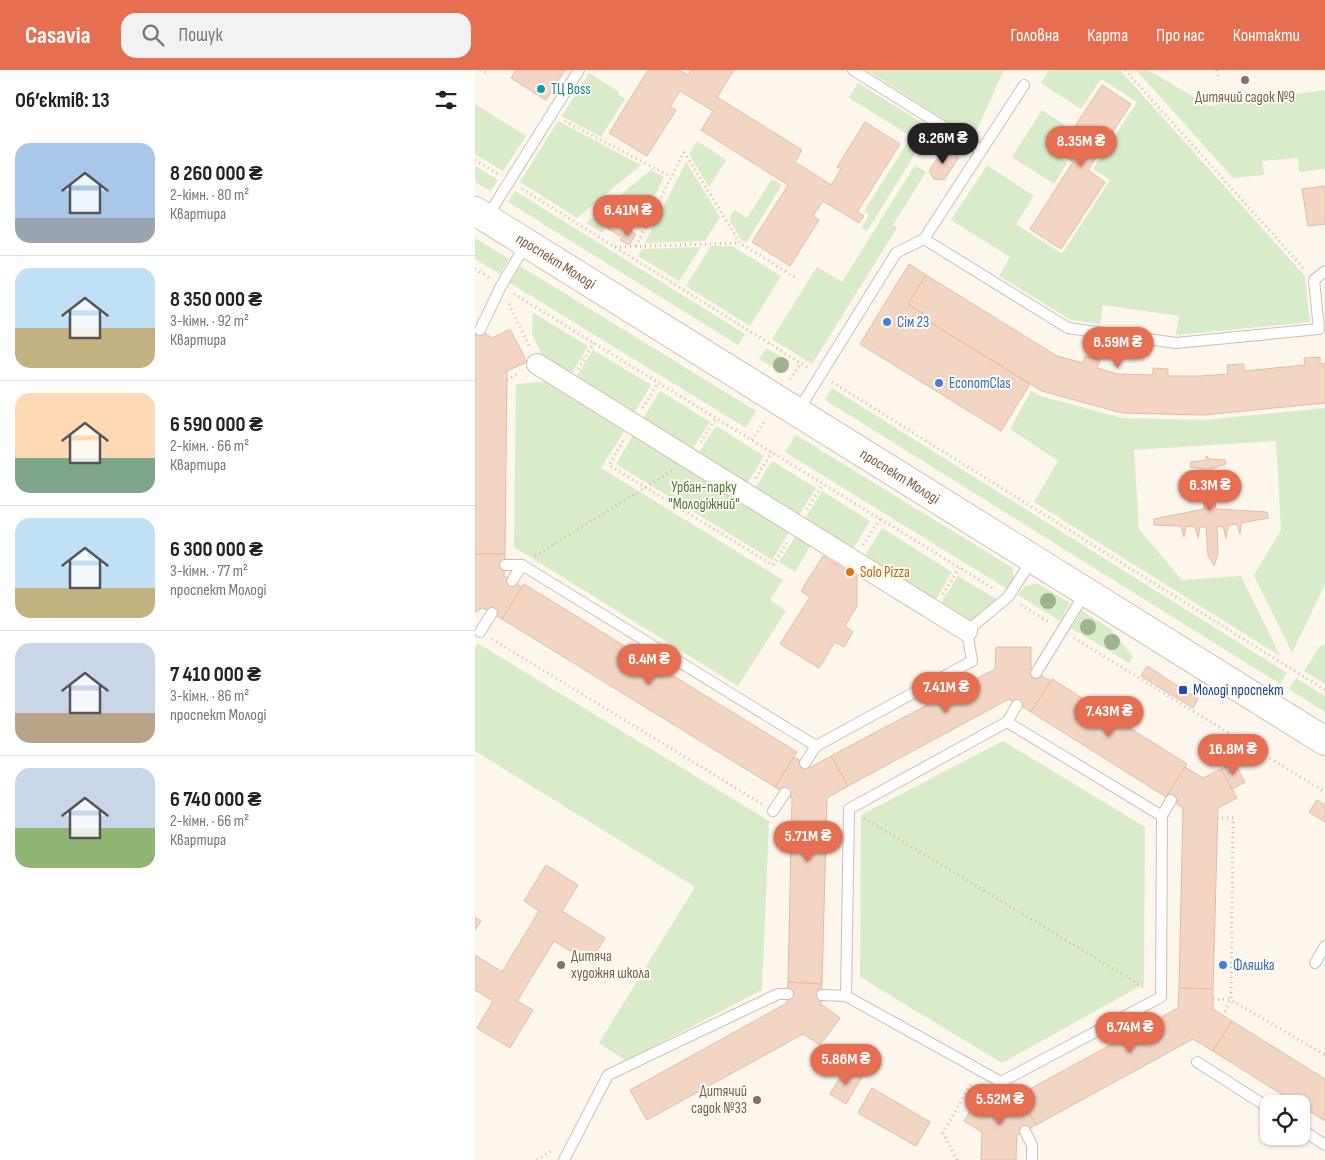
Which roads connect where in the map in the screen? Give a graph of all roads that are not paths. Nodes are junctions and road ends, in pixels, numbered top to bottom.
1 (579, 70) edge
2 (853, 70) edge
3 (1024, 85) dead end
4 (981, 150) junction
5 (481, 214) edge
6 (924, 239) junction
7 (527, 243) junction
8 (1325, 271) edge
9 (481, 330) dead end
10 (537, 364) road end
11 (798, 412) junction
12 (1033, 559) junction
13 (505, 564) dead end
14 (522, 564) junction
15 (512, 581) dead end
16 (1085, 592) junction
17 (492, 613) dead end
18 (967, 631) junction
19 (480, 632) road end
20 (1036, 673) dead end
21 (1017, 705) dead end
22 (1007, 722) junction
23 (1325, 741) edge
24 (816, 746) junction
25 (805, 763) dead end
26 (785, 793) dead end
27 (1171, 800) dead end
28 (773, 811) road end
29 (1162, 816) junction
30 (1325, 946) edge
31 (1315, 964) dead end
32 (788, 994) dead end
33 (822, 995) dead end
34 (846, 996) junction
35 (1197, 1062) dead end
36 (1001, 1082) junction
37 (1008, 1101) dead end
38 (1260, 1102) edge
39 (1025, 1131) dead end
40 (1310, 1135) edge
41 (1325, 1145) edge
42 (564, 1160) edge
43 (1031, 1160) edge

1 - 5 lane
2 - 4 lane
3 - 4 lane
4 - 6 lane
5 - 7 street, проспект Молоді
6 - 8 lane
6 - 11 lane
7 - 9 lane
7 - 11 street, проспект Молоді
10 - 18 street
11 - 12 street, проспект Молоді
12 - 16 street, проспект Молоді
12 - 18 lane
13 - 14 lane
14 - 15 lane
14 - 24 lane
16 - 20 lane
16 - 23 street, проспект Молоді
17 - 19 lane
18 - 24 lane
21 - 22 lane
22 - 29 lane
22 - 34 lane
24 - 25 lane
26 - 28 lane
27 - 29 lane
29 - 36 lane
30 - 31 lane
32 - 42 lane
33 - 34 lane
34 - 36 lane
35 - 38 lane
36 - 37 lane
39 - 43 lane
40 - 41 lane

